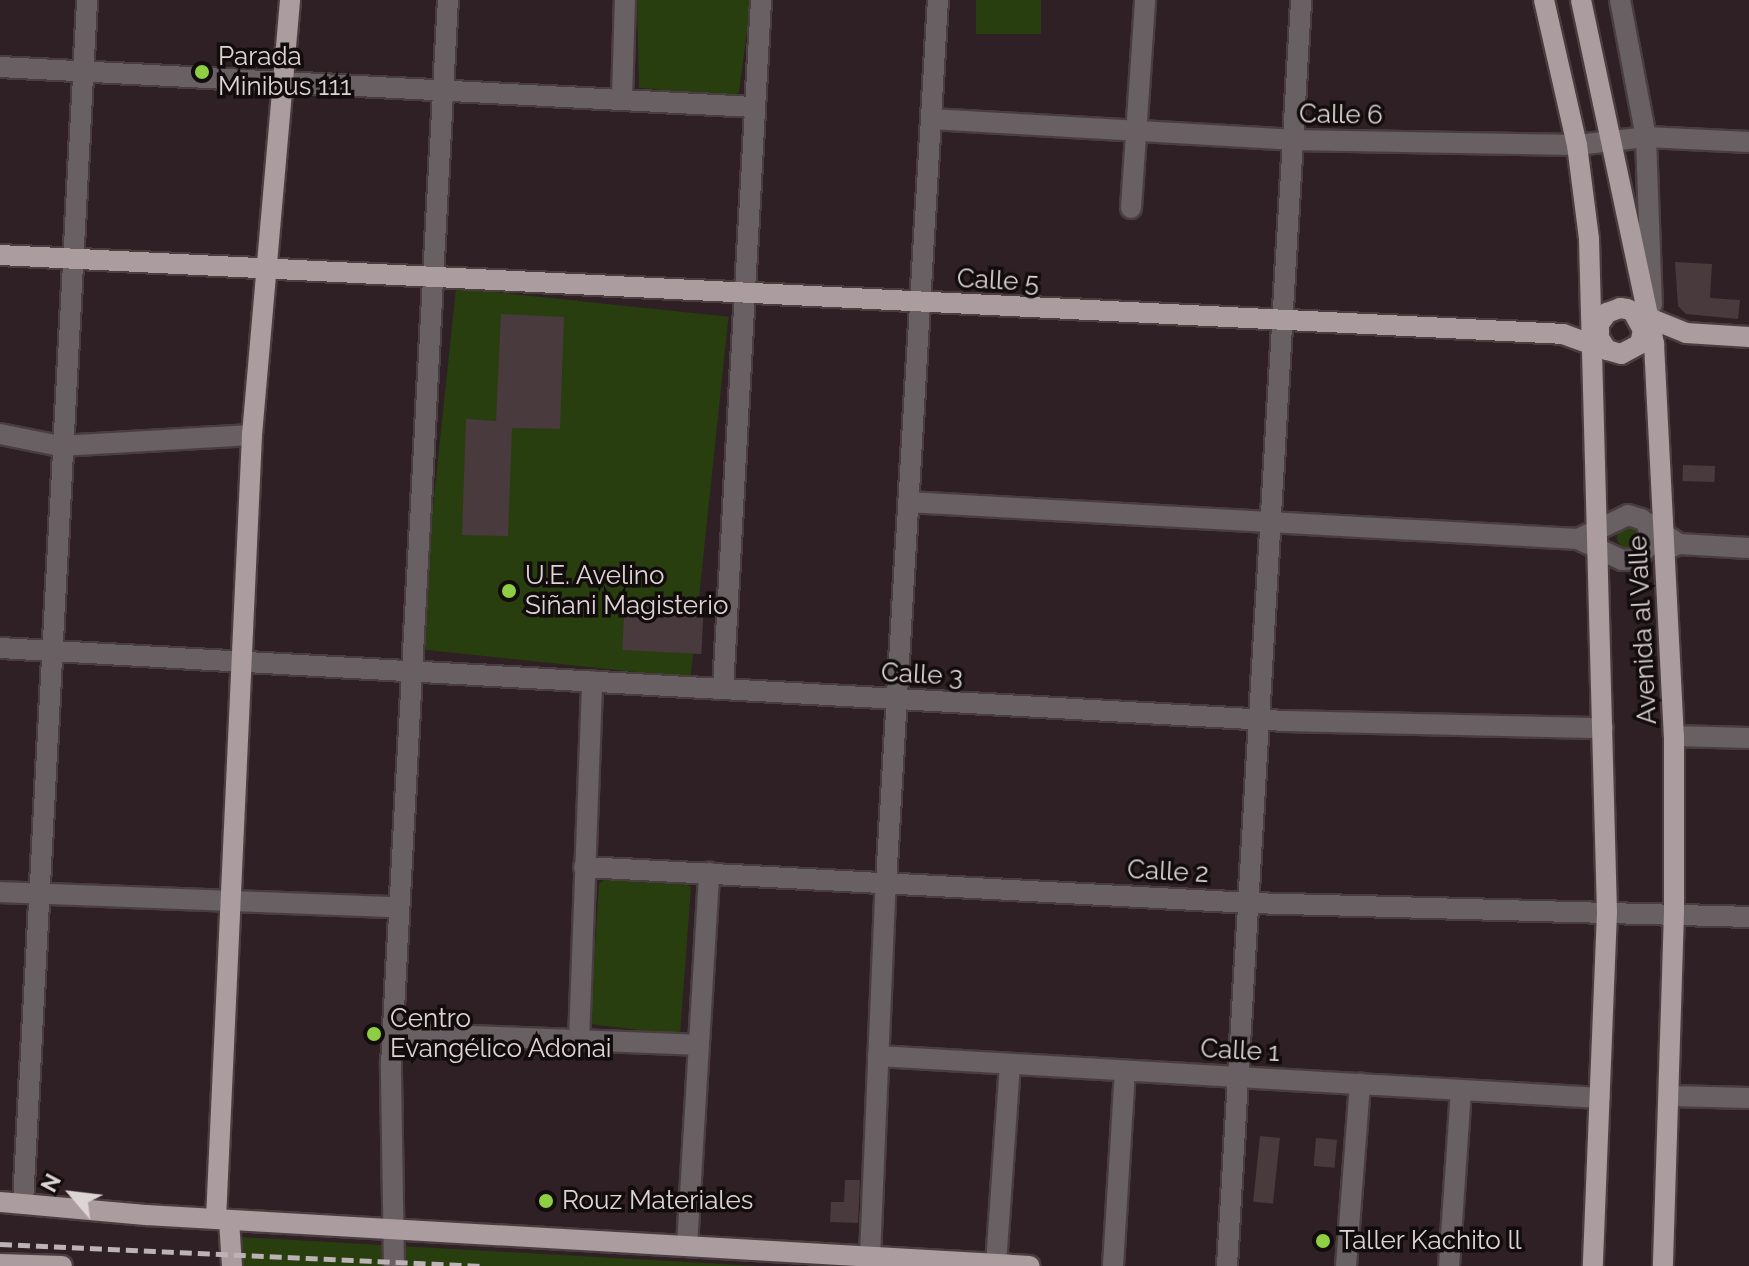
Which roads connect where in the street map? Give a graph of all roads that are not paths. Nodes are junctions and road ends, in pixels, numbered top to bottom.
1 (87, 0) edge
2 (290, 0) edge
3 (448, 0) edge
4 (625, 0) edge
5 (761, 0) edge
6 (938, 0) edge
7 (1145, 0) edge
8 (1301, 0) edge
9 (1544, 0) edge
10 (1581, 0) edge
11 (1620, 0) edge
12 (0, 67) edge
13 (82, 71) junction
14 (285, 82) junction
15 (444, 90) junction
16 (622, 99) junction
17 (752, 107) junction
18 (931, 119) junction
19 (1136, 131) junction
20 (1646, 137) junction
21 (1611, 139) junction
22 (1292, 140) junction
23 (1749, 142) edge
24 (1577, 145) junction
25 (1131, 208) dead end
26 (0, 255) edge
27 (70, 259) junction
28 (267, 269) junction
29 (432, 275) junction
30 (747, 293) junction
31 (920, 303) junction
32 (1643, 317) junction
33 (1283, 321) junction
34 (1597, 333) junction
35 (1686, 333) junction
36 (1749, 337) edge
37 (1654, 344) junction
38 (1628, 353) junction
39 (0, 434) edge
40 (252, 435) junction
41 (60, 446) junction
42 (908, 502) junction
43 (1647, 523) junction
44 (1270, 524) junction
45 (1605, 538) junction
46 (1670, 543) junction
47 (1749, 548) edge
48 (1637, 559) junction
49 (0, 648) edge
50 (51, 651) junction
51 (239, 659) junction
52 (411, 669) junction
53 (592, 681) junction
54 (723, 689) junction
55 (897, 699) junction
56 (1260, 719) junction
57 (1603, 728) junction
58 (1674, 736) junction
59 (1749, 738) edge
60 (584, 867) junction
61 (709, 873) junction
62 (886, 882) junction
63 (0, 892) edge
64 (40, 893) junction
65 (229, 901) junction
66 (1250, 903) junction
67 (399, 907) junction
68 (1607, 912) junction
69 (1674, 912) junction
70 (1749, 917) edge
71 (392, 1033) junction
72 (579, 1041) junction
73 (699, 1045) junction
74 (878, 1056) junction
75 (1010, 1064) junction
76 (1125, 1071) junction
77 (1242, 1077) junction
78 (1360, 1084) junction
79 (1461, 1090) junction
80 (1670, 1096) junction
81 (1600, 1098) junction
82 (1749, 1098) edge
83 (0, 1202) edge
84 (23, 1203) junction
85 (223, 1219) junction
86 (391, 1227) junction
87 (687, 1246) junction
88 (870, 1256) junction
89 (0, 1264) edge
90 (996, 1264) edge
91 (55, 1266) edge
92 (62, 1266) edge
93 (232, 1266) edge
94 (394, 1266) edge
95 (1030, 1266) edge
96 (1113, 1266) edge
97 (1227, 1266) edge
98 (1346, 1266) edge
99 (1449, 1266) edge
100 (1593, 1266) edge
101 (1663, 1266) edge

1 - 13 street
2 - 14 main road
3 - 15 street
4 - 16 street
5 - 17 street
6 - 18 street
7 - 19 street
8 - 22 street
9 - 24 main road, Avenida al Valle
10 - 21 main road, Avenida al Valle
11 - 20 street
12 - 13 street
13 - 14 street
13 - 27 street
14 - 15 street
14 - 28 main road
15 - 16 street
15 - 29 street
16 - 17 street
17 - 30 street
18 - 19 street, Calle 6
18 - 31 street
19 - 22 street, Calle 6
19 - 25 street
20 - 21 street, Calle 6
20 - 23 street, Calle 6
20 - 32 street
21 - 24 street, Calle 6
21 - 32 main road, Avenida al Valle
22 - 24 street, Calle 6
22 - 33 street
24 - 34 main road, Avenida al Valle
26 - 27 main road, Calle 5
27 - 28 main road, Calle 5
27 - 41 street
28 - 29 main road, Calle 5
28 - 40 main road
29 - 30 main road, Calle 5
29 - 52 street
30 - 31 main road, Calle 5
30 - 54 street
31 - 33 main road, Calle 5
31 - 42 street
32 - 34 main road, Calle 5
32 - 35 main road
32 - 37 main road, Avenida al Valle
32 - 38 main road
33 - 34 main road, Calle 5
33 - 44 street
34 - 38 main road
34 - 45 main road, Avenida al Valle
35 - 36 main road
35 - 37 main road
37 - 38 main road
37 - 46 main road, Avenida al Valle
39 - 41 street
40 - 41 street
40 - 51 main road
41 - 50 street
42 - 44 street
42 - 55 street
43 - 45 street
43 - 46 street
43 - 48 street
44 - 45 street
44 - 56 street
45 - 48 street
45 - 57 main road, Avenida al Valle
46 - 47 street
46 - 48 street
46 - 58 main road, Avenida al Valle
49 - 50 street, Calle 3
50 - 51 street, Calle 3
50 - 64 street
51 - 52 street, Calle 3
51 - 65 main road
52 - 53 street, Calle 3
52 - 67 street
53 - 54 street, Calle 3
53 - 60 street
54 - 55 street, Calle 3
55 - 56 street, Calle 3
55 - 62 street
56 - 57 street, Calle 3
56 - 66 street
57 - 68 main road, Avenida al Valle
58 - 59 street
58 - 69 main road, Avenida al Valle
60 - 61 street, Calle 2
60 - 72 street
61 - 62 street, Calle 2
61 - 73 street
62 - 66 street, Calle 2
62 - 74 street
63 - 64 street
64 - 65 street
64 - 84 street
65 - 67 street
65 - 85 main road
66 - 68 street, Calle 2
66 - 77 street
67 - 71 street
68 - 69 street, Calle 2
68 - 81 main road, Avenida al Valle
69 - 70 street, Calle 2
69 - 80 main road, Avenida al Valle
71 - 72 street
71 - 86 street
72 - 73 street
73 - 87 street
74 - 75 street, Calle 1
74 - 88 street
75 - 76 street, Calle 1
75 - 90 street
76 - 77 street, Calle 1
76 - 96 street
77 - 78 street, Calle 1
77 - 97 street
78 - 79 street, Calle 1
78 - 98 street
79 - 81 street, Calle 1
79 - 99 street
80 - 82 street
80 - 101 main road, Avenida al Valle
81 - 100 main road, Avenida al Valle
83 - 84 main road
84 - 85 main road
85 - 86 main road
85 - 93 main road
86 - 87 main road
86 - 94 street
87 - 88 main road
88 - 90 main road
89 - 91 main road
90 - 95 main road
91 - 92 main road

